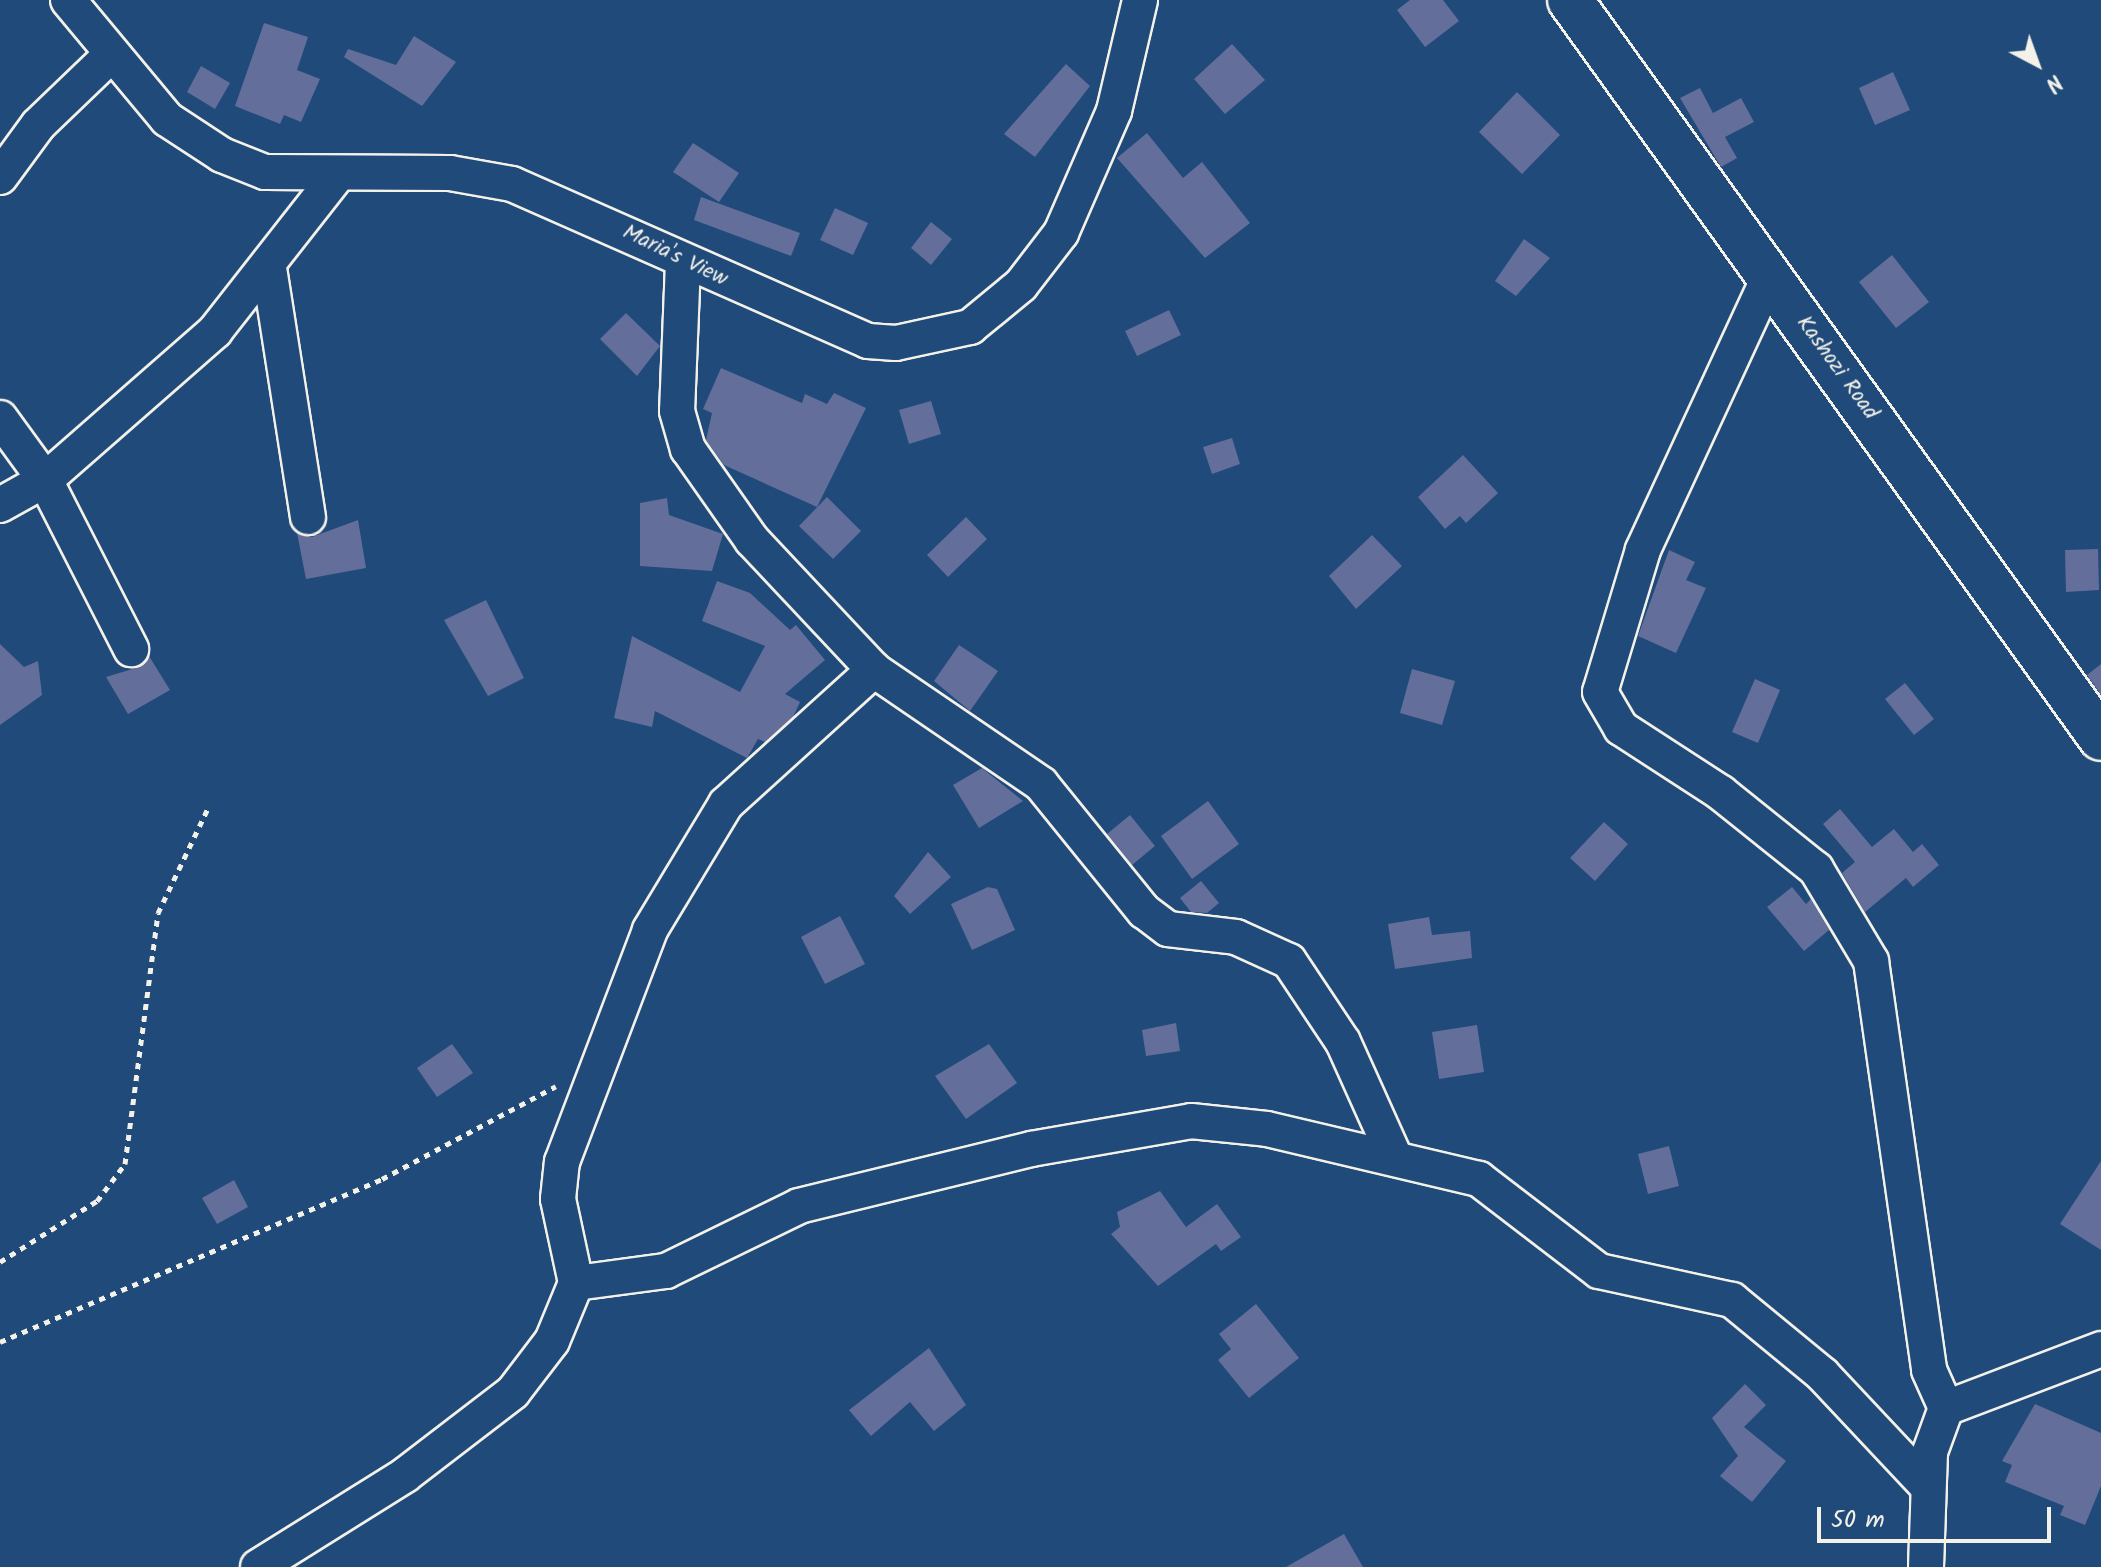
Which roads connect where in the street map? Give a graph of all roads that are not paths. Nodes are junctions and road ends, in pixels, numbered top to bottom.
1 (68, 0) edge
2 (1140, 0) edge
3 (1570, 0) edge
4 (111, 55) junction
5 (0, 177) edge
6 (335, 178) junction
7 (683, 263) junction
8 (269, 268) junction
9 (1770, 275) junction
10 (0, 418) edge
11 (45, 480) junction
12 (0, 505) edge
13 (308, 517) dead end
14 (131, 649) dead end
15 (874, 670) junction
16 (2101, 738) edge
17 (1393, 1153) junction
18 (576, 1283) junction
19 (2101, 1349) edge
20 (1946, 1408) junction
21 (1927, 1486) junction
22 (258, 1567) edge
23 (1926, 1567) edge

1 - 4 street, Maria's View
2 - 7 street, Maria's View
3 - 9 main road, Kashozi Road
4 - 5 street
4 - 6 street, Maria's View
6 - 7 street, Maria's View
6 - 8 street
7 - 15 street
8 - 11 street
8 - 13 street
9 - 16 main road, Kashozi Road
9 - 20 street
10 - 11 street
11 - 12 street
11 - 14 street
15 - 17 street
15 - 18 street
17 - 18 street
17 - 21 street
18 - 22 street
19 - 20 street
20 - 21 street
21 - 23 street

